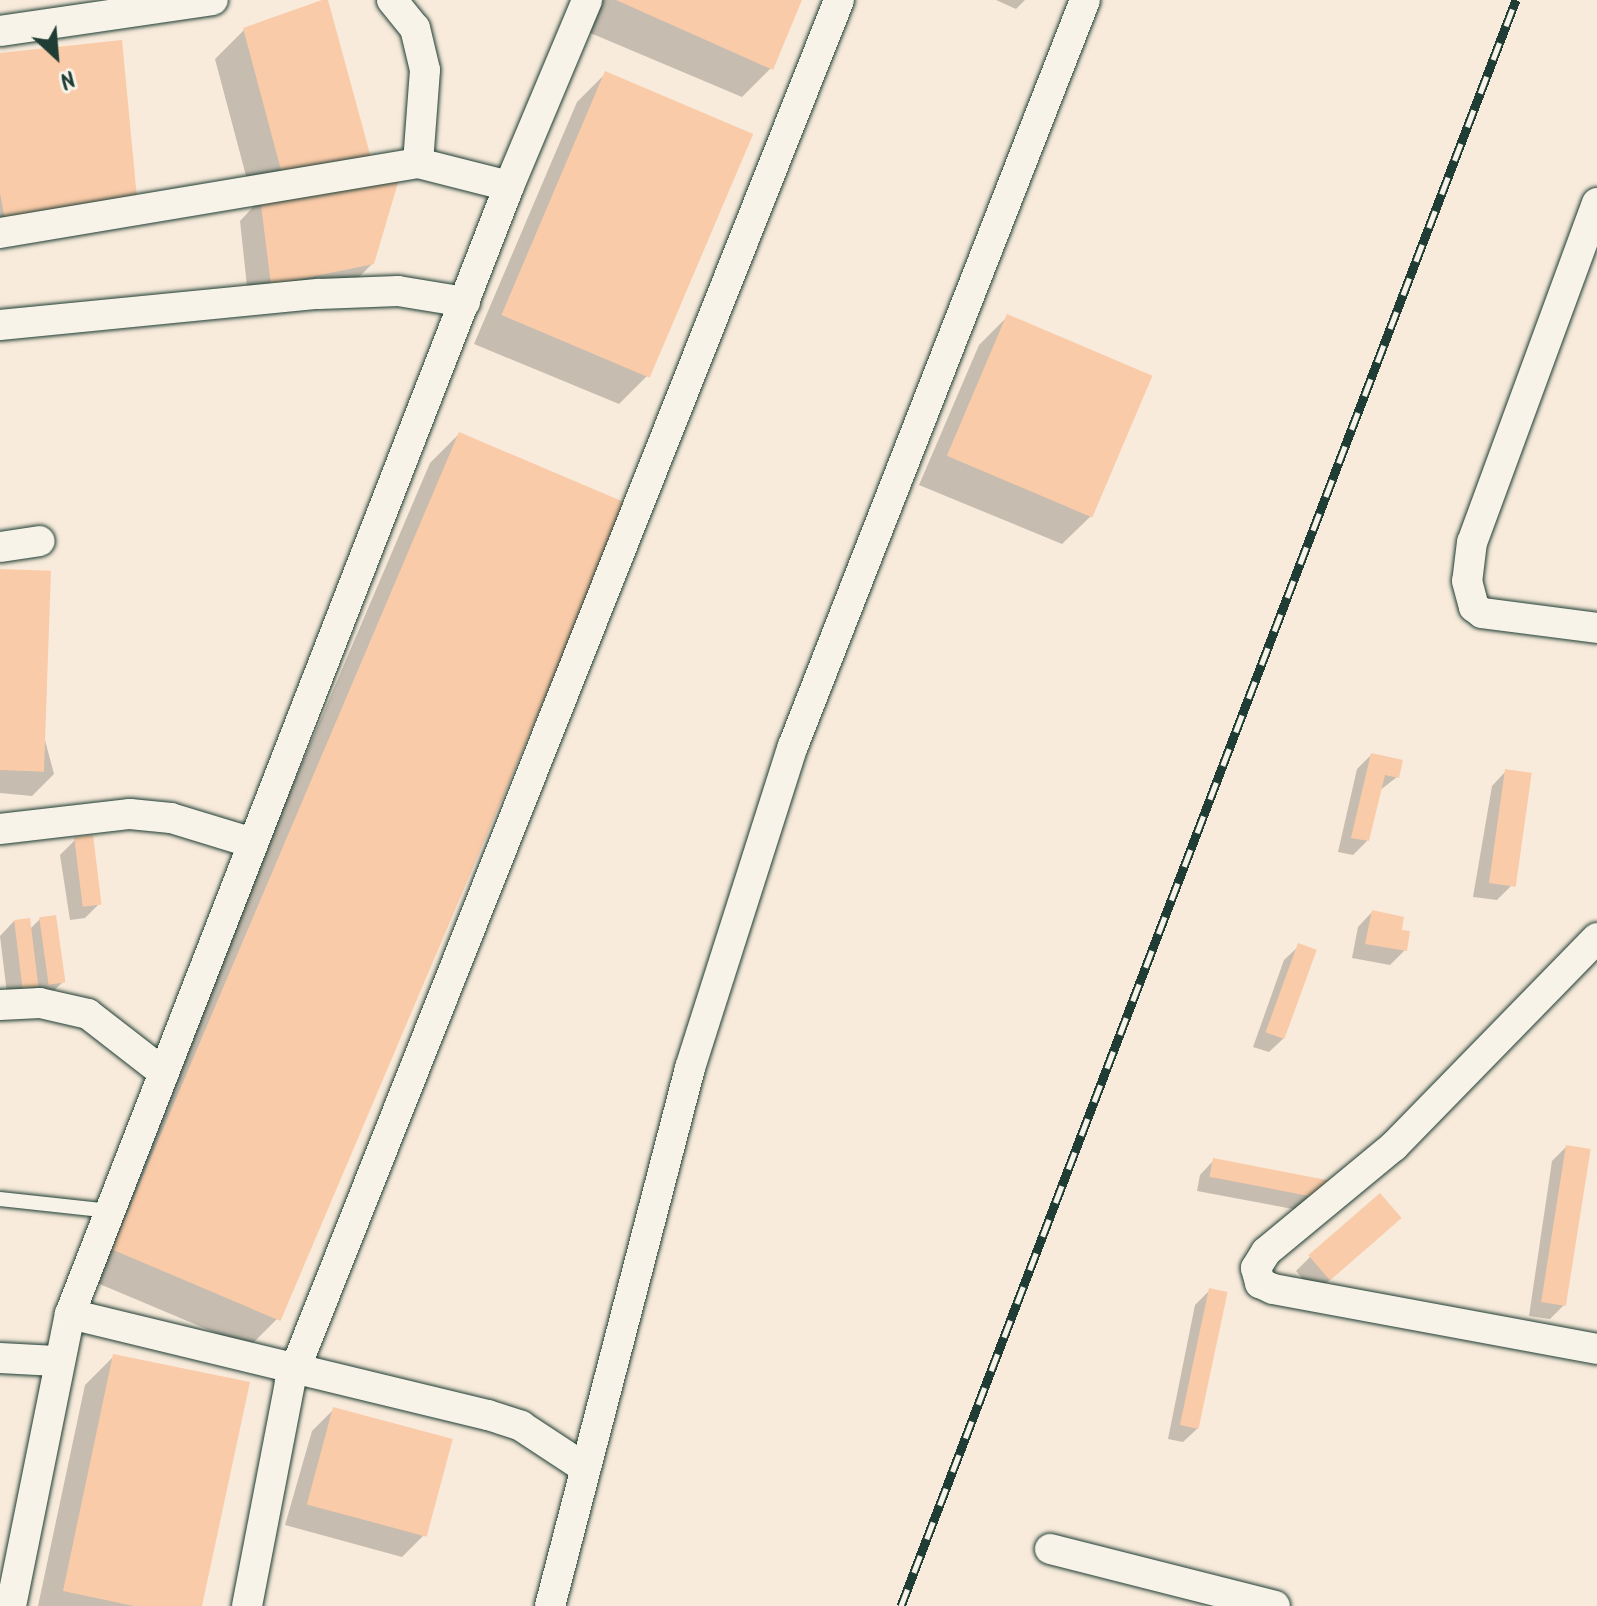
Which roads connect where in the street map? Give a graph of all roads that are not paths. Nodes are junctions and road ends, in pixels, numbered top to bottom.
1 (213, 0) edge
2 (392, 0) edge
3 (587, 0) edge
4 (839, 0) edge
5 (1085, 0) edge
6 (0, 31) edge
7 (418, 163) junction
8 (509, 186) junction
9 (1597, 203) edge
10 (0, 233) edge
11 (1584, 275) edge
12 (465, 302) junction
13 (0, 325) edge
14 (40, 541) dead end
15 (0, 547) edge
16 (1597, 628) edge
17 (0, 829) edge
18 (253, 843) junction
19 (1597, 938) edge
20 (0, 1005) edge
21 (164, 1073) junction
22 (0, 1199) edge
23 (110, 1211) junction
24 (70, 1314) junction
25 (1597, 1349) edge
26 (0, 1358) edge
27 (56, 1361) junction
28 (295, 1371) junction
29 (585, 1468) junction
30 (1050, 1549) dead end
31 (11, 1606) edge
32 (247, 1606) edge
33 (550, 1606) edge
34 (1275, 1606) edge

1 - 6 street
2 - 7 street
3 - 8 street
4 - 28 street
5 - 29 street
7 - 8 street
7 - 10 street
8 - 12 street
9 - 11 street
11 - 16 street
12 - 13 street
12 - 18 street
14 - 15 street
17 - 18 street
18 - 21 street
19 - 25 street
20 - 21 street
21 - 23 street
22 - 23 lane
23 - 24 street
24 - 27 street
24 - 28 street
26 - 27 street
27 - 31 street
28 - 29 street
28 - 32 street
29 - 33 street
30 - 34 street

